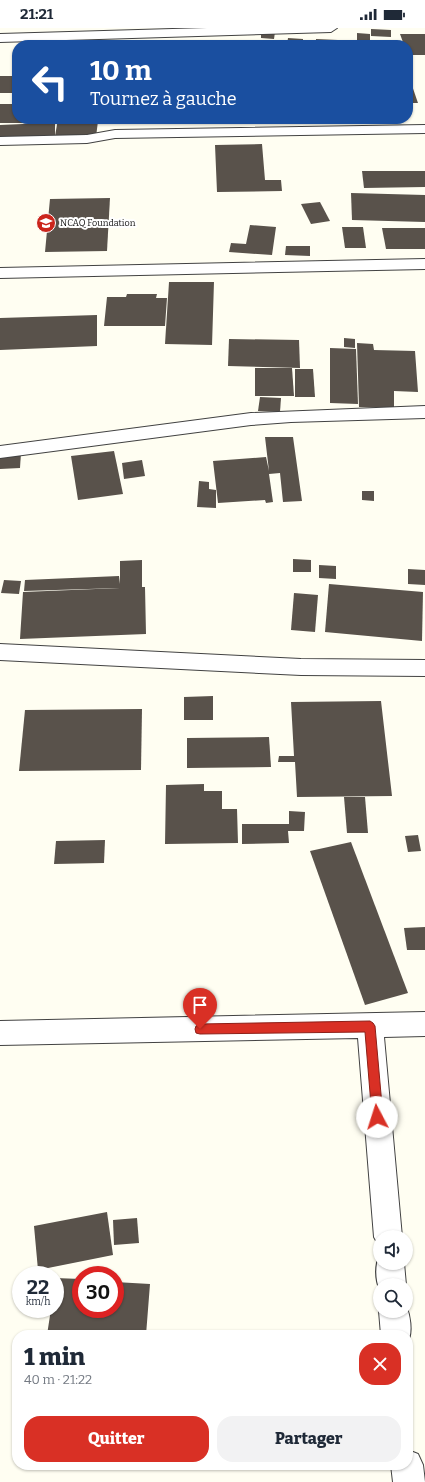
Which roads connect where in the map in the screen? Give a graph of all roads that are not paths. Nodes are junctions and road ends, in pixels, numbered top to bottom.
1 (331, 28) edge
2 (0, 38) edge
3 (425, 129) edge
4 (0, 141) edge
5 (425, 264) edge
6 (0, 273) edge
7 (425, 412) edge
8 (0, 452) edge
9 (0, 652) edge
10 (425, 668) edge
11 (425, 1024) edge
12 (370, 1026) junction
13 (0, 1033) edge
14 (387, 1230) edge
15 (395, 1318) edge
16 (396, 1330) edge
17 (407, 1470) edge
18 (408, 1482) edge

1 - 2 street
3 - 4 street
5 - 6 street
7 - 8 street
9 - 10 street
11 - 12 street
12 - 13 street
12 - 14 street
15 - 16 street
17 - 18 street

